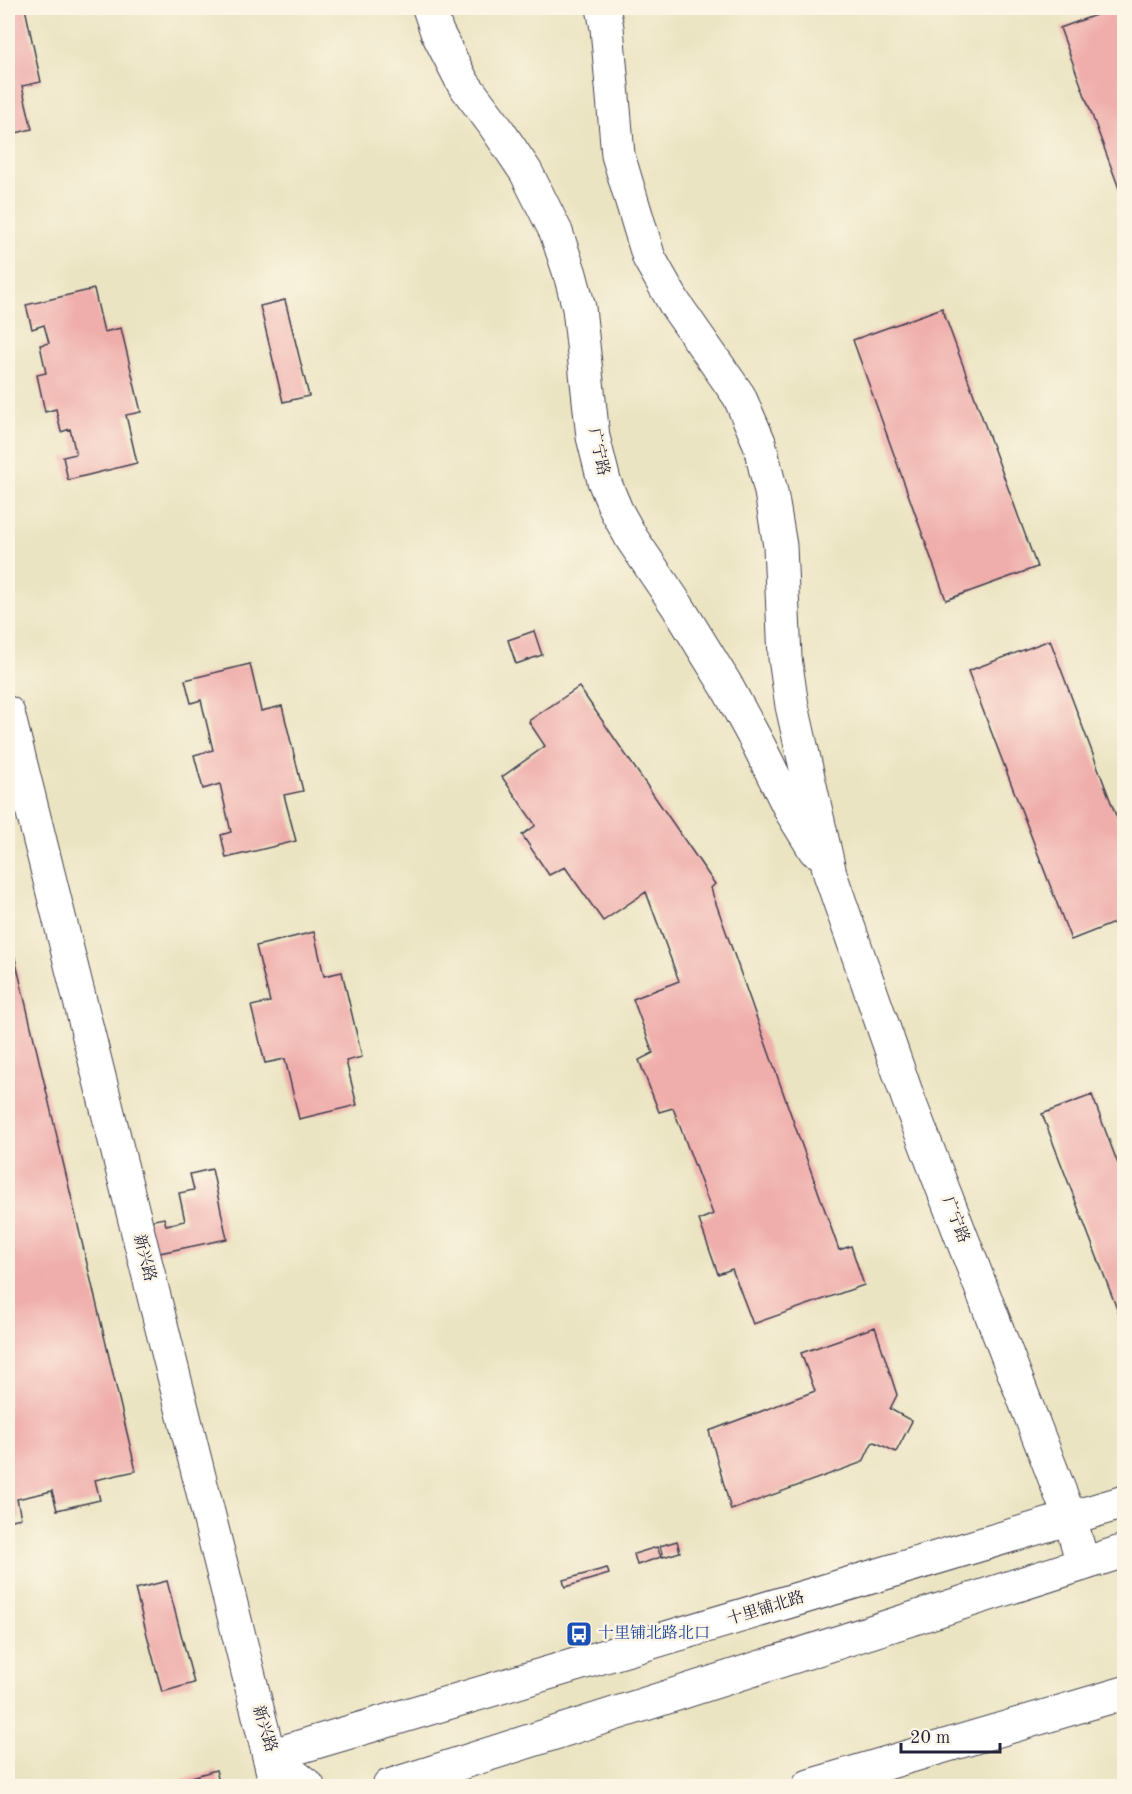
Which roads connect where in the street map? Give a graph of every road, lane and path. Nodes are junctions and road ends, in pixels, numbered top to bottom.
1 (429, 8) edge
2 (603, 8) edge
3 (8, 712) edge
4 (830, 874) junction
5 (1125, 1502) edge
6 (1070, 1518) junction
7 (1125, 1551) edge
8 (1083, 1564) junction
9 (1125, 1693) edge
10 (273, 1771) edge
11 (308, 1786) edge
12 (389, 1786) edge
13 (809, 1786) edge

1 - 4 street, 广宁路
2 - 4 street, 广宁路
3 - 10 street, 新兴路
4 - 6 street, 广宁路
5 - 6 street, 十里铺北路
6 - 8 street, 广宁路
6 - 10 street, 十里铺北路
7 - 8 street
8 - 12 street
9 - 13 street
10 - 11 street, 新兴路

